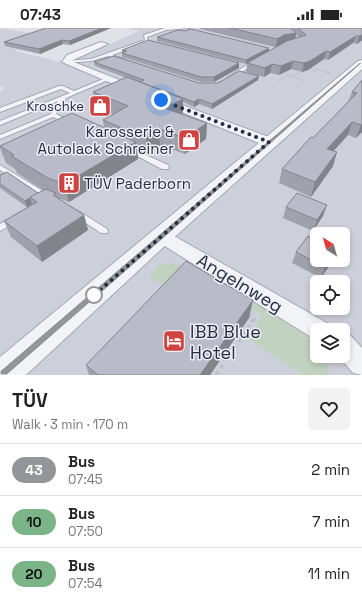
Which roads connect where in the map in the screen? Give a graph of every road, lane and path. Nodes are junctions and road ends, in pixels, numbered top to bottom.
1 (184, 28) edge
2 (193, 30) edge
3 (146, 39) junction
4 (104, 44) dead end
5 (108, 55) junction
6 (258, 60) edge
7 (66, 62) junction
8 (129, 62) edge
9 (362, 63) edge
10 (238, 65) edge
11 (246, 67) junction
12 (319, 69) dead end
13 (316, 71) dead end
14 (238, 72) junction
15 (301, 73) edge
16 (245, 74) edge
17 (291, 76) junction
18 (226, 78) edge
19 (108, 79) junction
20 (304, 80) dead end
21 (277, 82) dead end
22 (75, 93) junction
23 (63, 98) junction
24 (0, 110) edge
25 (53, 115) junction
26 (0, 124) edge
27 (74, 124) edge
28 (0, 137) edge
29 (269, 142) junction
30 (123, 147) edge
31 (0, 167) edge
32 (165, 167) dead end
33 (49, 201) edge
34 (70, 209) edge
35 (25, 213) edge
36 (0, 228) edge
37 (104, 231) dead end
38 (161, 236) junction
39 (241, 311) edge
40 (310, 325) edge
41 (350, 352) edge
42 (362, 365) edge
43 (3, 375) edge
44 (216, 375) edge

1 - 2 lane
1 - 3 lane
1 - 3 lane
3 - 5 lane
4 - 7 street
5 - 7 lane
5 - 8 lane
6 - 11 lane
7 - 19 street
9 - 29 street
10 - 11 lane
11 - 14 lane
12 - 13 path
14 - 16 lane
14 - 18 lane
15 - 17 path
17 - 20 path
17 - 21 path
19 - 22 lane
19 - 29 street
22 - 23 lane
22 - 24 lane
23 - 25 lane
23 - 26 lane
25 - 27 lane
25 - 28 lane
29 - 38 street
30 - 32 lane
31 - 33 lane
34 - 37 lane
35 - 36 lane
38 - 40 street, Angelnweg
38 - 43 street
39 - 44 path
41 - 42 street

